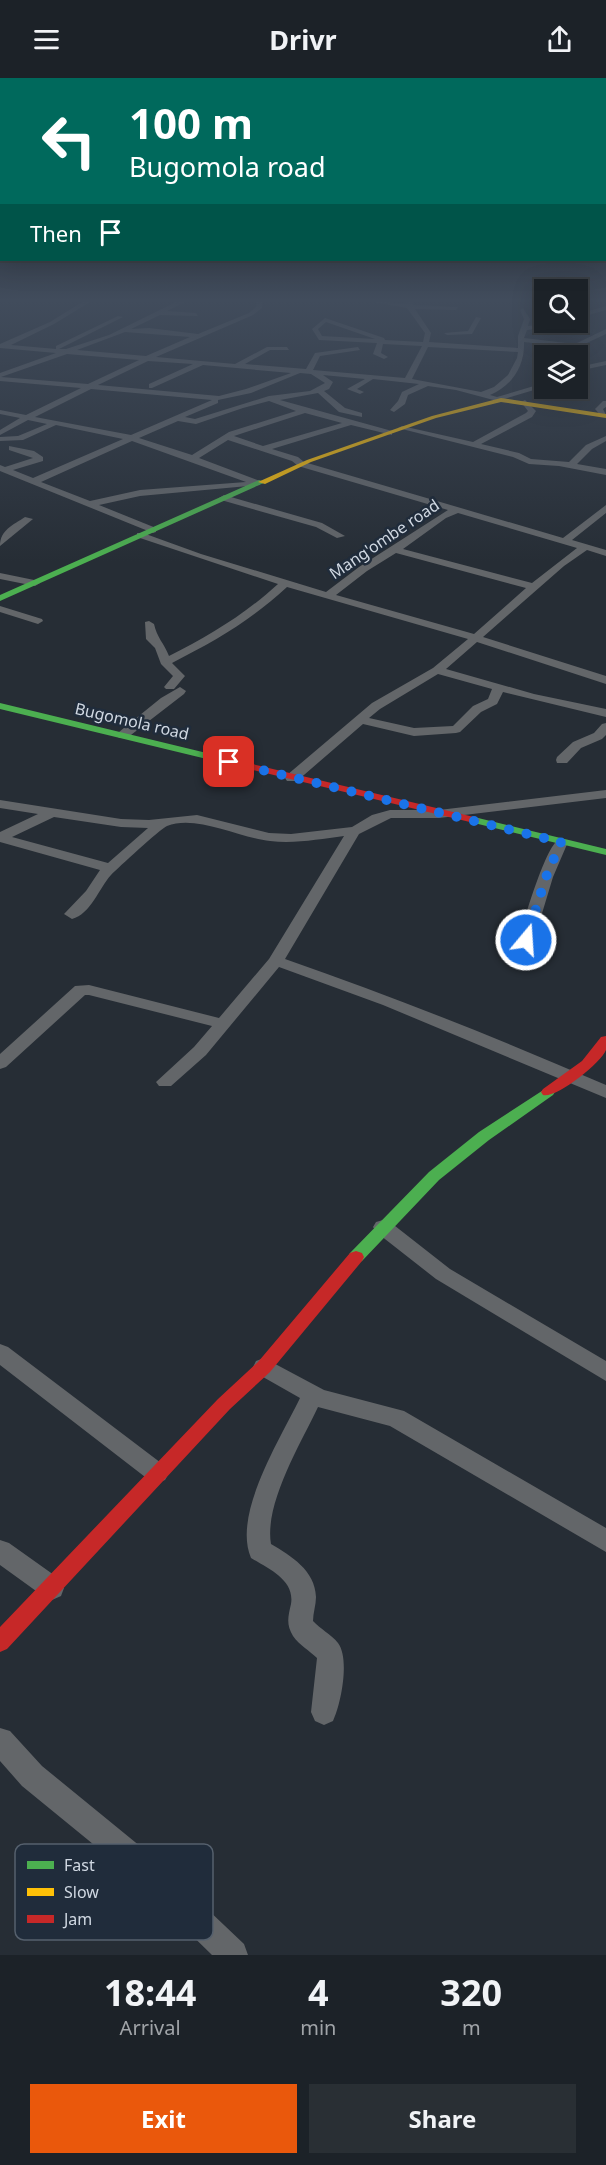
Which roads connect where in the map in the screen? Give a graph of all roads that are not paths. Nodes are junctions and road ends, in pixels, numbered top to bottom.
1 (89, 387) edge
2 (93, 387) junction
3 (261, 387) edge
4 (324, 387) edge
5 (355, 387) edge
6 (420, 387) edge
7 (446, 387) edge
8 (499, 387) edge
9 (534, 388) edge
10 (248, 391) junction
11 (319, 391) junction
12 (360, 392) dead end
13 (484, 394) junction
14 (226, 398) junction
15 (269, 399) junction
16 (499, 399) junction
17 (525, 402) junction
18 (394, 410) dead end
19 (305, 411) junction
20 (605, 411) edge
21 (0, 412) edge
22 (363, 416) dead end
23 (26, 418) junction
24 (177, 418) junction
25 (54, 423) junction
26 (351, 423) junction
27 (158, 426) junction
28 (83, 429) junction
29 (395, 431) junction
30 (0, 433) edge
31 (226, 437) junction
32 (132, 438) junction
33 (606, 438) edge
34 (0, 439) edge
35 (474, 445) junction
36 (12, 448) dead end
37 (265, 448) junction
38 (193, 458) junction
39 (301, 464) junction
40 (571, 465) junction
41 (2, 469) edge
42 (606, 472) edge
43 (35, 481) junction
44 (256, 483) junction
45 (224, 498) junction
46 (89, 504) junction
47 (606, 508) edge
48 (458, 509) junction
49 (601, 517) edge
50 (28, 519) dead end
51 (153, 530) junction
52 (140, 535) junction
53 (340, 536) dead end
54 (565, 541) junction
55 (0, 543) edge
56 (585, 547) junction
57 (395, 550) junction
58 (606, 553) edge
59 (0, 576) edge
60 (35, 583) junction
61 (286, 583) junction
62 (534, 587) junction
63 (329, 595) junction
64 (0, 598) edge
65 (0, 609) edge
66 (38, 621) dead end
67 (149, 624) dead end
68 (475, 638) junction
69 (165, 662) junction
70 (436, 670) junction
71 (606, 680) edge
72 (498, 687) junction
73 (0, 706) edge
74 (606, 713) edge
75 (362, 720) junction
76 (605, 730) edge
77 (123, 735) junction
78 (562, 760) dead end
79 (292, 778) junction
80 (606, 794) edge
81 (0, 804) edge
82 (53, 811) junction
83 (439, 813) junction
84 (163, 822) junction
85 (354, 831) junction
86 (0, 838) edge
87 (561, 842) junction
88 (606, 852) edge
89 (110, 868) junction
90 (72, 914) dead end
91 (526, 940) dead end
92 (276, 961) junction
93 (223, 1024) junction
94 (606, 1040) edge
95 (0, 1063) edge
96 (571, 1076) junction
97 (165, 1082) dead end
98 (606, 1092) edge
99 (383, 1227) junction
100 (0, 1353) edge
101 (264, 1368) junction
102 (606, 1372) edge
103 (313, 1395) junction
104 (158, 1473) junction
105 (606, 1541) edge
106 (0, 1551) edge
107 (52, 1588) junction
108 (0, 1642) edge
109 (324, 1712) dead end
110 (0, 1741) edge
111 (115, 1844) edge
112 (213, 1936) edge
113 (233, 1955) edge

1 - 2 street
2 - 14 street
2 - 23 street
3 - 10 street
4 - 11 street
5 - 12 street
6 - 18 street
7 - 13 street
8 - 13 street
9 - 16 street
10 - 14 street
10 - 15 street
11 - 15 street
11 - 22 street
13 - 16 street
14 - 24 street
15 - 19 street
15 - 24 street
16 - 17 street
16 - 29 street
17 - 20 street
17 - 35 street
19 - 26 street
19 - 31 street
21 - 23 street
23 - 25 street
23 - 30 street
24 - 27 street
25 - 28 street
25 - 34 street
26 - 29 street
26 - 37 street
27 - 28 street
27 - 32 street
28 - 32 street
29 - 35 street
29 - 39 street
31 - 37 street
31 - 38 street
32 - 38 street
32 - 43 street
33 - 40 street
35 - 40 street
36 - 41 street
37 - 39 street
38 - 44 street
39 - 44 street
39 - 48 street
40 - 42 street
41 - 43 street
43 - 46 street
44 - 45 street
44 - 46 street
45 - 51 street
45 - 53 street
46 - 51 street
47 - 49 street
48 - 54 street
48 - 57 street, Mang'ombe road
49 - 54 street
50 - 55 street
51 - 52 street
52 - 60 street
52 - 61 street
54 - 56 street
56 - 58 street
56 - 62 street
57 - 62 street
57 - 63 street, Mang'ombe road
59 - 60 street
60 - 64 street
61 - 63 street
61 - 69 street
62 - 68 street
63 - 68 street
65 - 66 street
67 - 69 street
68 - 70 street
68 - 71 street
69 - 77 street
70 - 72 street
70 - 75 street
72 - 74 street
72 - 75 street
73 - 77 street, Bugomola road
75 - 79 street
76 - 78 street
77 - 79 street, Bugomola road
79 - 83 street, Bugomola road
80 - 83 street
81 - 82 street
82 - 84 street
82 - 86 street
83 - 85 street
83 - 87 street, Bugomola road
84 - 85 street
84 - 89 street
85 - 92 street
86 - 89 street
87 - 88 street, Bugomola road
87 - 91 street
89 - 90 street
92 - 93 street
92 - 96 street
93 - 95 street
93 - 97 street
94 - 96 street
96 - 98 street
96 - 99 street
99 - 101 street
99 - 102 street
100 - 104 street
101 - 103 street
101 - 104 street
103 - 105 street
103 - 109 street
104 - 107 street
106 - 107 street
107 - 108 street
110 - 111 street
112 - 113 street

